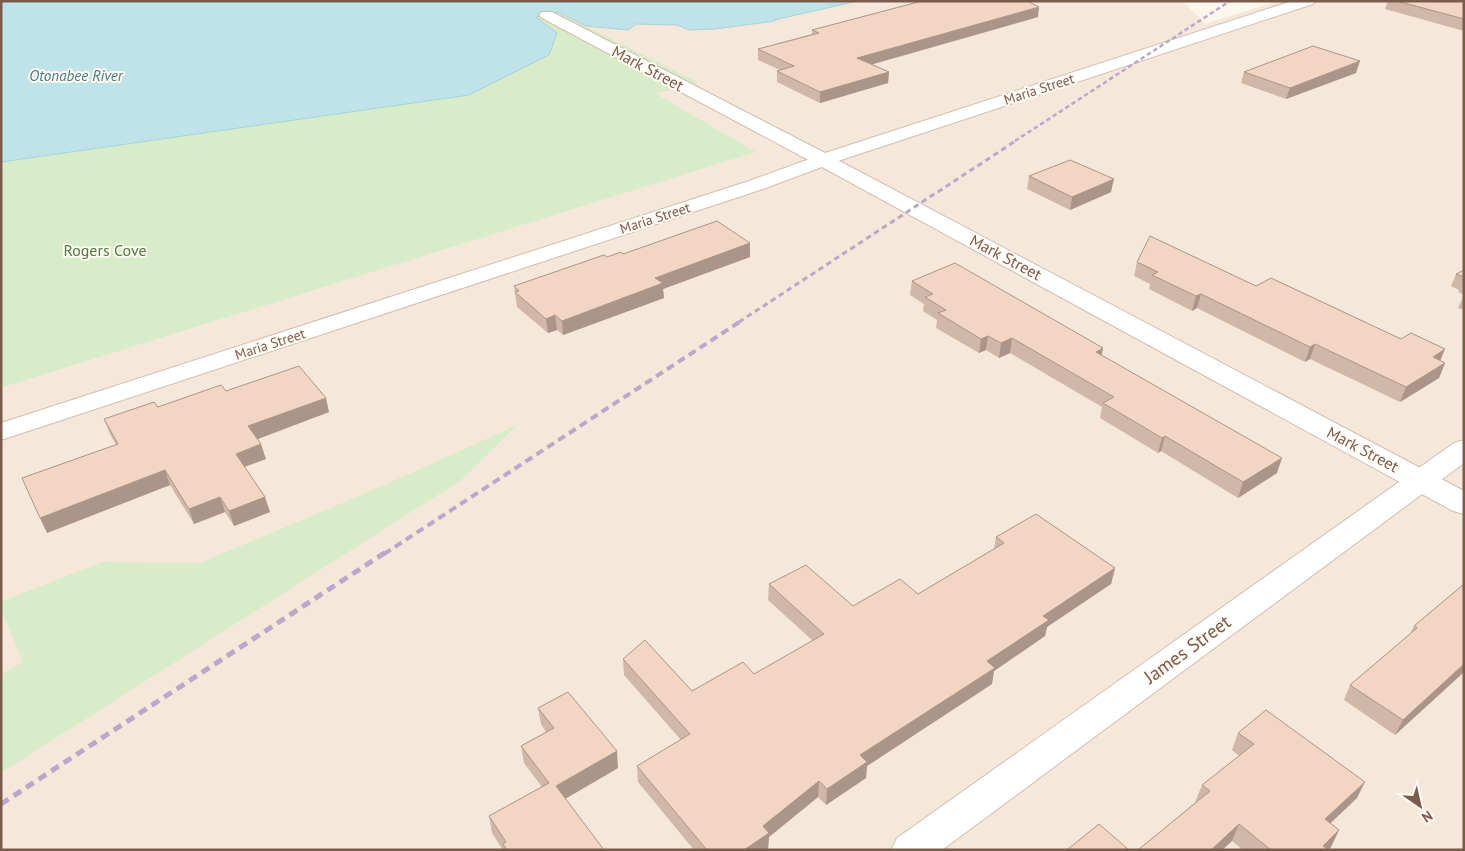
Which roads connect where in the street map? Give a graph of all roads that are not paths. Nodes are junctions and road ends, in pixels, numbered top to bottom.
1 (1308, 1) edge
2 (547, 15) dead end
3 (823, 160) junction
4 (1, 432) edge
5 (1464, 448) edge
6 (1420, 480) junction
7 (1464, 504) edge
8 (911, 850) edge

1 - 3 street, Maria Street
2 - 3 street, Mark Street
3 - 4 street, Maria Street
3 - 6 street, Mark Street
5 - 6 street, James Street
6 - 7 street, Mark Street
6 - 8 street, James Street

